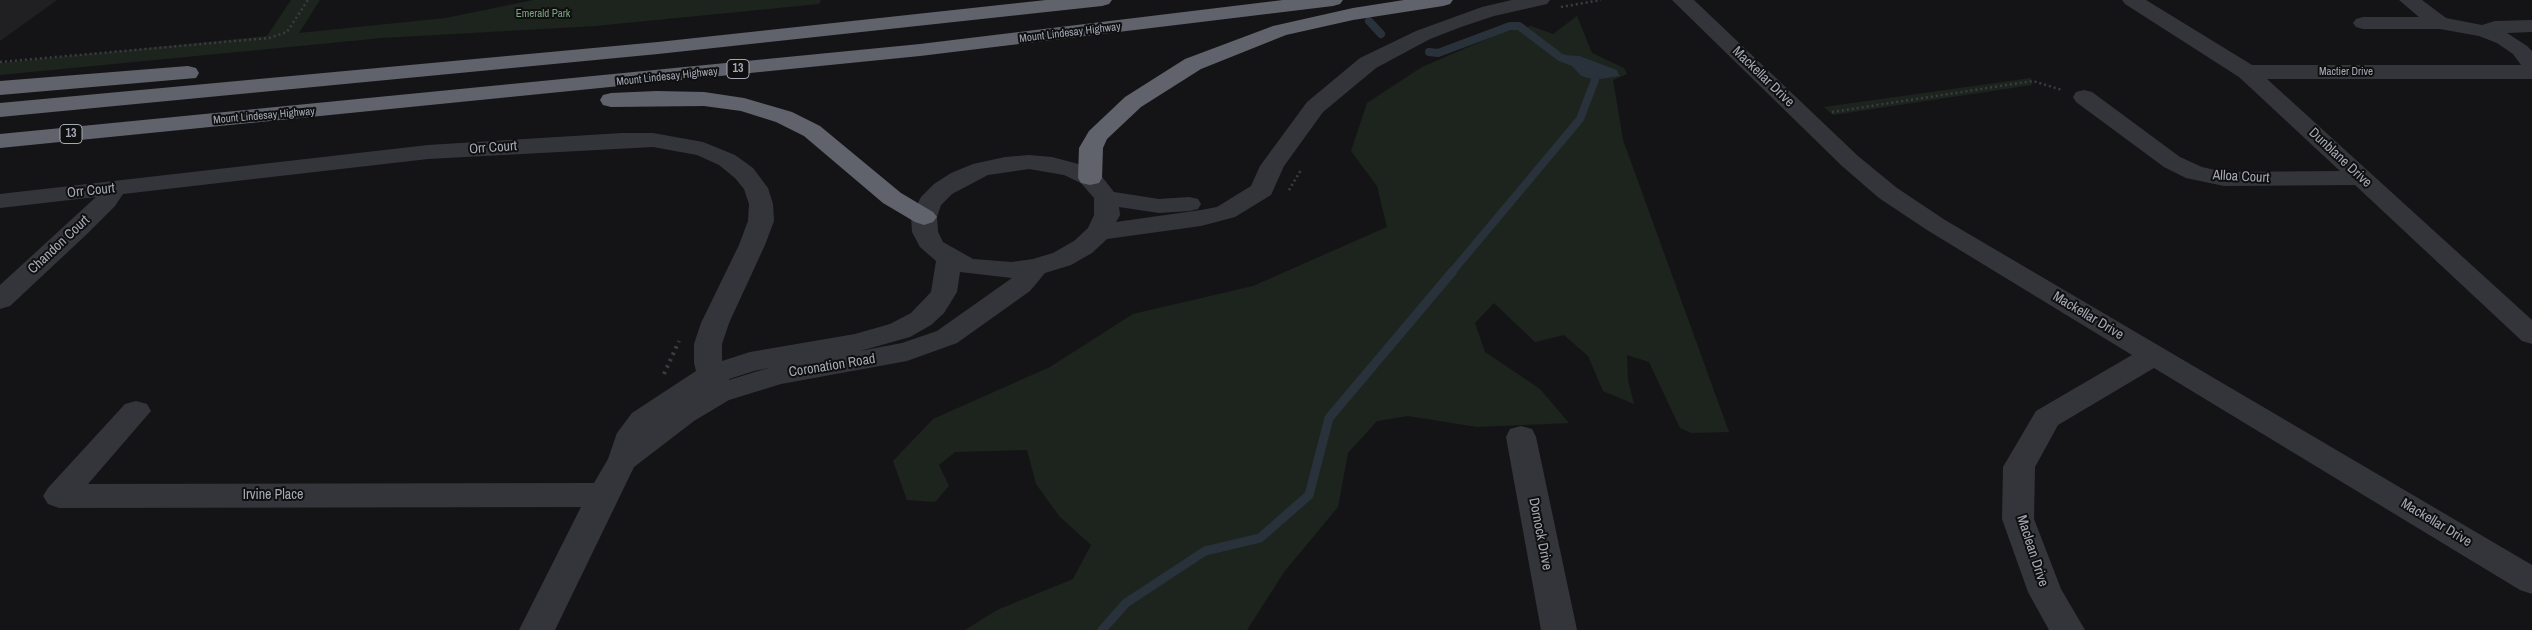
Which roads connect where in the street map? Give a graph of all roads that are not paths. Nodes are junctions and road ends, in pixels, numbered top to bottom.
1 (1102, 0) edge
2 (1332, 0) edge
3 (1443, 0) edge
4 (1682, 0) edge
5 (2132, 0) edge
6 (2409, 0) edge
7 (1548, 4) edge
8 (2363, 23) dead end
9 (2440, 23) junction
10 (2532, 26) edge
11 (835, 30) junction
12 (2484, 31) junction
13 (2532, 65) edge
14 (2247, 72) junction
15 (2532, 72) edge
16 (0, 88) edge
17 (2084, 97) road end
18 (0, 110) edge
19 (143, 127) junction
20 (0, 141) edge
21 (1272, 166) junction
22 (1090, 178) junction
23 (2362, 178) junction
24 (115, 188) junction
25 (1106, 198) junction
26 (0, 201) edge
27 (924, 217) junction
28 (1099, 232) junction
29 (949, 258) junction
30 (1036, 266) junction
31 (0, 300) edge
32 (2532, 335) edge
33 (2154, 356) junction
34 (715, 384) junction
35 (136, 411) dead end
36 (1521, 438) dead end
37 (623, 459) junction
38 (603, 495) junction
39 (2532, 581) edge
40 (537, 630) edge
41 (1559, 630) edge
42 (2067, 630) edge

1 - 11 highway, 13
2 - 19 highway, Mount Lindesay Highway / 13
3 - 22 highway
4 - 33 street, Mackellar Drive
5 - 14 street, Dunblane Drive
6 - 9 street
7 - 21 street
8 - 9 street
9 - 12 street
10 - 12 street
11 - 16 highway
11 - 18 highway, 13
12 - 13 street
14 - 15 street, Mactier Drive
14 - 23 street, Dunblane Drive
17 - 23 street, Alloa Court
19 - 20 highway, Mount Lindesay Highway / 13
19 - 27 highway
21 - 25 street
21 - 28 street
22 - 25 street
22 - 27 street
23 - 32 street, Dunblane Drive
24 - 26 street, Orr Court
24 - 31 street, Chandon Court
24 - 34 street, Orr Court
25 - 28 street
27 - 29 street
28 - 30 street
29 - 30 street
29 - 34 street, Coronation Road
30 - 34 street, Coronation Road
33 - 39 street, Mackellar Drive
33 - 42 street, Maclean Drive
34 - 37 street, Coronation Road
34 - 37 street, Coronation Road
35 - 38 street, Irvine Place
36 - 41 street, Dornock Drive
37 - 38 street, Coronation Road
38 - 40 street, Coronation Road

